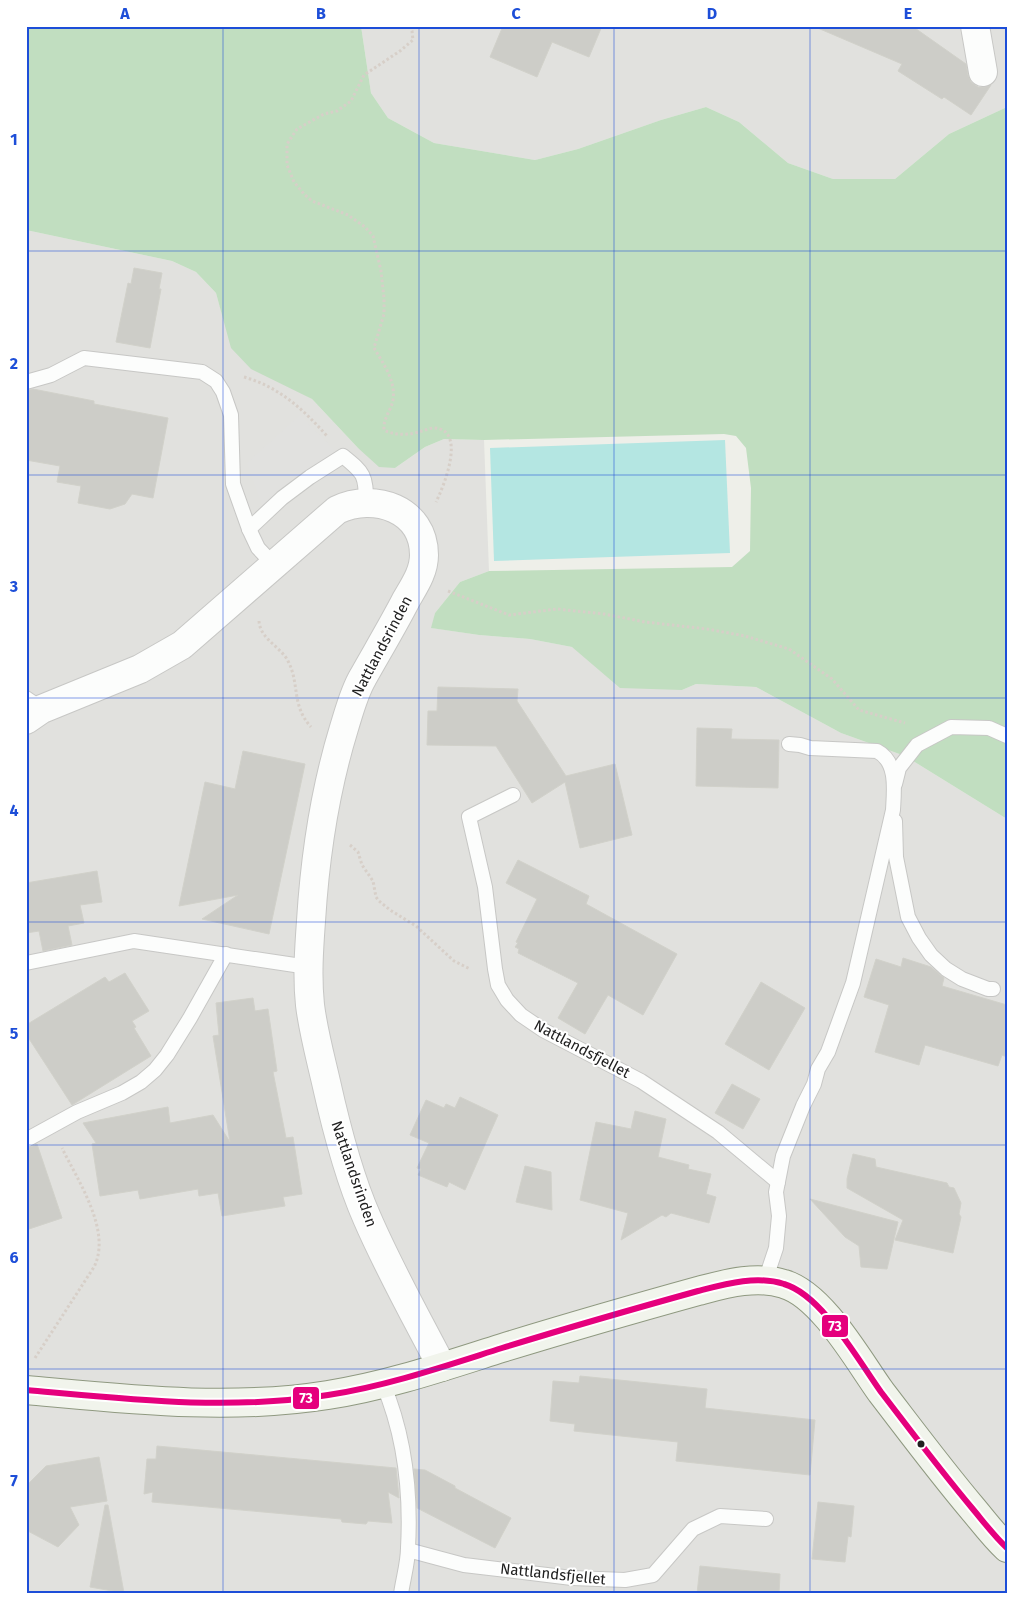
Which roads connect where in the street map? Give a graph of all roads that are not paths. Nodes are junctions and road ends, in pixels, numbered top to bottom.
1 (975, 26) edge
2 (983, 72) dead end
3 (26, 382) edge
4 (366, 502) junction
5 (249, 529) junction
6 (266, 573) junction
7 (32, 709) edge
8 (1007, 736) edge
9 (789, 744) dead end
10 (895, 783) junction
11 (513, 795) dead end
12 (226, 954) junction
13 (26, 963) edge
14 (308, 967) junction
15 (993, 989) dead end
16 (26, 1140) edge
17 (778, 1182) junction
18 (769, 1281) junction
19 (442, 1367) junction
20 (383, 1384) junction
21 (26, 1390) edge
22 (766, 1519) dead end
23 (1007, 1548) edge
24 (408, 1550) junction
25 (401, 1594) edge

1 - 2 street
3 - 5 lane
4 - 5 lane
4 - 6 street
4 - 14 street, Nattlandsrinden
5 - 6 lane
6 - 7 street
8 - 10 lane
9 - 10 lane
10 - 15 lane
10 - 17 lane
11 - 17 lane, Nattlandsfjellet
12 - 13 lane
12 - 14 lane
12 - 16 lane
14 - 19 street, Nattlandsrinden
17 - 18 lane
18 - 19 street
18 - 23 street
19 - 20 street
20 - 21 street
20 - 24 lane
22 - 24 lane, Nattlandsfjellet
24 - 25 lane

